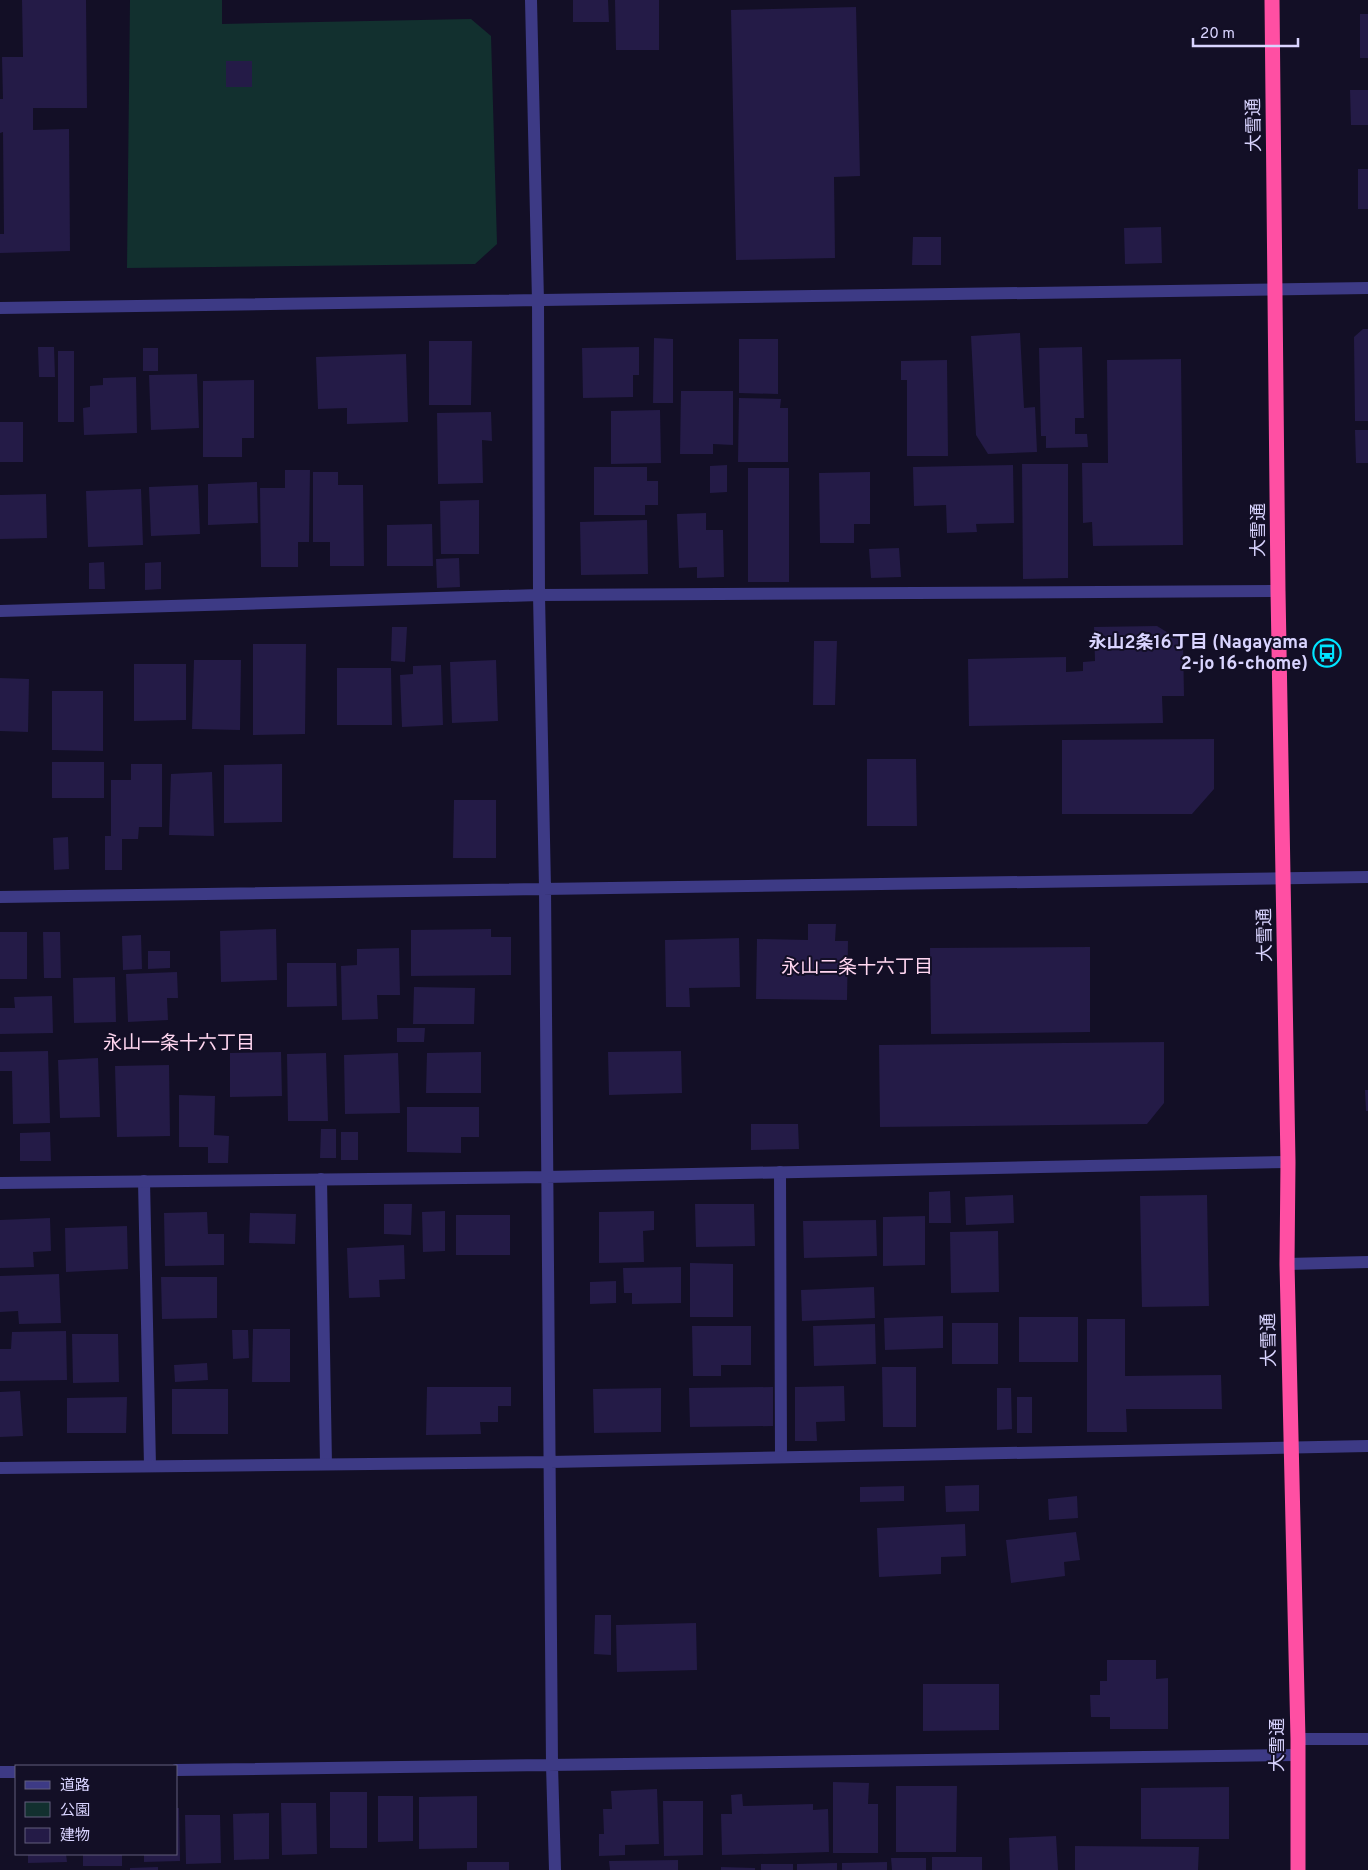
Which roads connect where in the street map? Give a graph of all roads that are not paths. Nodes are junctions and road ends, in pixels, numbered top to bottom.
1 (531, 0) edge
2 (1272, 0) edge
3 (1368, 288) edge
4 (1276, 289) junction
5 (538, 301) junction
6 (0, 308) edge
7 (1278, 591) junction
8 (540, 595) junction
9 (0, 611) edge
10 (1368, 877) edge
11 (1284, 879) junction
12 (545, 888) junction
13 (0, 898) edge
14 (1288, 1162) junction
15 (780, 1172) junction
16 (546, 1177) junction
17 (321, 1179) junction
18 (144, 1181) junction
19 (0, 1183) edge
20 (1368, 1262) edge
21 (1287, 1264) junction
22 (1368, 1446) edge
23 (1291, 1447) junction
24 (781, 1457) junction
25 (550, 1462) junction
26 (326, 1464) junction
27 (150, 1466) junction
28 (0, 1468) edge
29 (1368, 1739) edge
30 (1297, 1747) junction
31 (552, 1765) junction
32 (178, 1770) edge
33 (0, 1772) edge
34 (15, 1772) edge
35 (555, 1870) edge
36 (1298, 1870) edge

1 - 5 street
2 - 4 highway, 大雪通
3 - 4 street
4 - 5 street
4 - 7 highway, 大雪通
5 - 6 street
5 - 8 street
7 - 8 street
7 - 11 highway, 大雪通
8 - 9 street
8 - 12 street
10 - 11 street
11 - 12 street
11 - 14 highway, 大雪通
12 - 13 street
12 - 16 street
14 - 15 street
14 - 21 highway, 大雪通
15 - 16 street
15 - 24 street
16 - 17 street
16 - 25 street
17 - 18 street
17 - 26 street
18 - 19 street
18 - 27 street
20 - 21 street
21 - 23 highway, 大雪通
22 - 23 street
23 - 24 street
23 - 30 highway, 大雪通
24 - 25 street
25 - 26 street
25 - 31 street
26 - 27 street
27 - 28 street
29 - 30 street
30 - 31 street
30 - 36 highway, 大雪通
31 - 32 street
31 - 35 street
33 - 34 street

